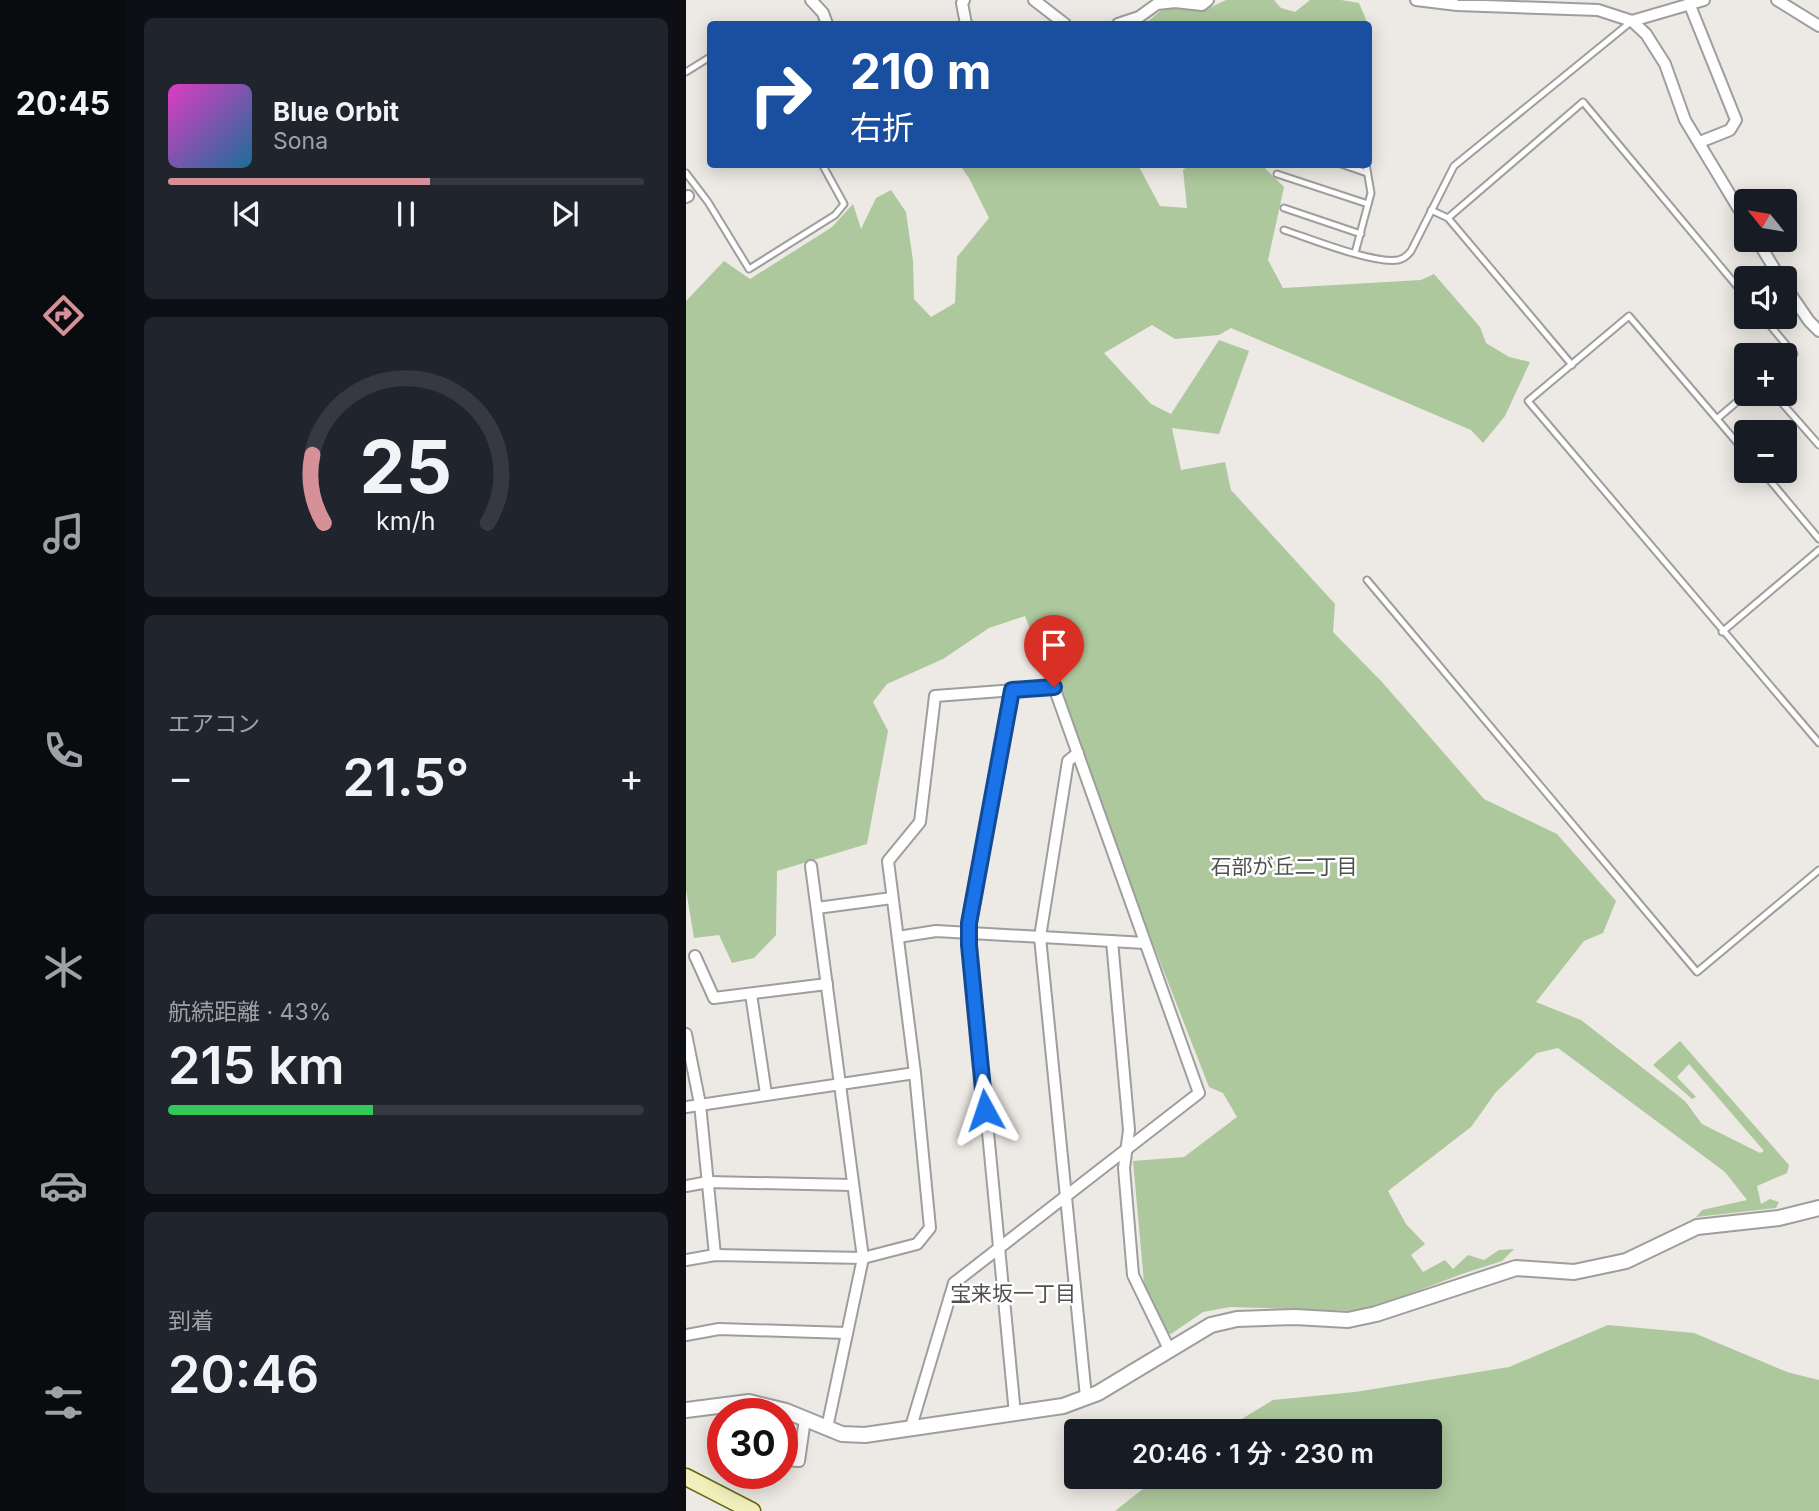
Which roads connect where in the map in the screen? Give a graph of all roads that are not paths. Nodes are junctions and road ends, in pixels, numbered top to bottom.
1 (811, 0) edge
2 (964, 0) edge
3 (1034, 0) edge
4 (1208, 0) edge
5 (1416, 0) edge
6 (1704, 0) edge
7 (1777, 0) edge
8 (1689, 3) junction
9 (1632, 20) junction
10 (826, 21) edge
11 (965, 21) edge
12 (1061, 21) edge
13 (1127, 21) edge
14 (1819, 26) edge
15 (707, 59) edge
16 (686, 72) edge
17 (1700, 142) junction
18 (824, 168) edge
19 (1353, 168) edge
20 (1366, 168) edge
21 (686, 173) edge
22 (1367, 173) junction
23 (1277, 174) dead end
24 (698, 190) junction
25 (687, 196) edge
26 (1734, 200) edge
27 (1368, 204) junction
28 (1284, 208) dead end
29 (1431, 210) junction
30 (1448, 218) junction
31 (1284, 230) dead end
32 (1360, 234) junction
33 (1355, 253) junction
34 (1734, 283) edge
35 (1797, 304) edge
36 (1773, 329) edge
37 (1819, 331) edge
38 (1785, 343) edge
39 (1572, 365) junction
40 (1734, 404) edge
41 (1785, 406) edge
42 (1717, 418) junction
43 (1734, 439) edge
44 (1819, 445) edge
45 (1772, 483) edge
46 (1819, 539) edge
47 (1819, 550) edge
48 (1367, 580) dead end
49 (1722, 632) junction
50 (1012, 690) junction
51 (1819, 743) edge
52 (1078, 753) junction
53 (811, 866) dead end
54 (1819, 870) edge
55 (892, 898) junction
56 (817, 908) junction
57 (969, 934) junction
58 (898, 937) junction
59 (1040, 937) junction
60 (1112, 941) junction
61 (1145, 943) junction
62 (695, 956) dead end
63 (827, 984) junction
64 (751, 994) junction
65 (686, 1034) edge
66 (915, 1073) junction
67 (840, 1084) junction
68 (766, 1094) junction
69 (700, 1104) junction
70 (686, 1107) edge
71 (1126, 1149) junction
72 (708, 1182) junction
73 (853, 1185) junction
74 (686, 1186) edge
75 (1066, 1196) junction
76 (1819, 1208) edge
77 (999, 1247) junction
78 (715, 1255) junction
79 (863, 1258) junction
80 (686, 1259) edge
81 (847, 1333) junction
82 (686, 1335) edge
83 (1169, 1349) junction
84 (1086, 1397) junction
85 (686, 1410) edge
86 (1014, 1414) junction
87 (805, 1419) junction
88 (827, 1428) junction
89 (910, 1430) junction
90 (798, 1461) edge
91 (686, 1477) edge
92 (751, 1511) edge

1 - 10 street
2 - 11 street
3 - 12 street
4 - 13 street
5 - 9 street
6 - 8 street
7 - 14 street
8 - 9 street
8 - 17 street
9 - 17 street
9 - 29 lane
15 - 16 lane
17 - 26 street
18 - 24 lane
19 - 22 lane
20 - 22 lane
21 - 24 lane
22 - 27 lane
23 - 27 lane
24 - 25 lane
27 - 32 lane
28 - 32 lane
29 - 30 lane
29 - 33 lane
30 - 34 lane
30 - 39 lane
31 - 33 lane
32 - 33 lane
35 - 37 street
36 - 38 lane
39 - 42 lane
39 - 49 lane
40 - 42 lane
41 - 44 lane
42 - 43 lane
45 - 46 lane
47 - 49 lane
48 - 54 lane
49 - 51 lane
50 - 52 street
50 - 55 street
50 - 57 street
52 - 59 street
52 - 61 street
53 - 56 street
55 - 56 street
55 - 58 street
56 - 63 street
57 - 58 street
57 - 59 street
57 - 77 street
58 - 66 street
59 - 60 street
59 - 75 street
60 - 61 street
60 - 71 street
61 - 71 street
62 - 64 street
63 - 64 street
63 - 67 street
64 - 68 street
65 - 69 street
66 - 67 street
66 - 79 street
67 - 68 street
67 - 73 street
68 - 69 street
69 - 70 street
69 - 72 street
71 - 75 street
71 - 83 street
72 - 73 street
72 - 74 street
72 - 78 street
73 - 79 street
75 - 77 street
75 - 84 street
76 - 83 street
77 - 86 street
77 - 89 street
78 - 79 street
78 - 80 street
79 - 81 street
81 - 82 street
81 - 88 street
83 - 84 street
84 - 86 street
85 - 87 street
86 - 89 street
87 - 88 street
87 - 90 street
88 - 89 street
91 - 92 main road

